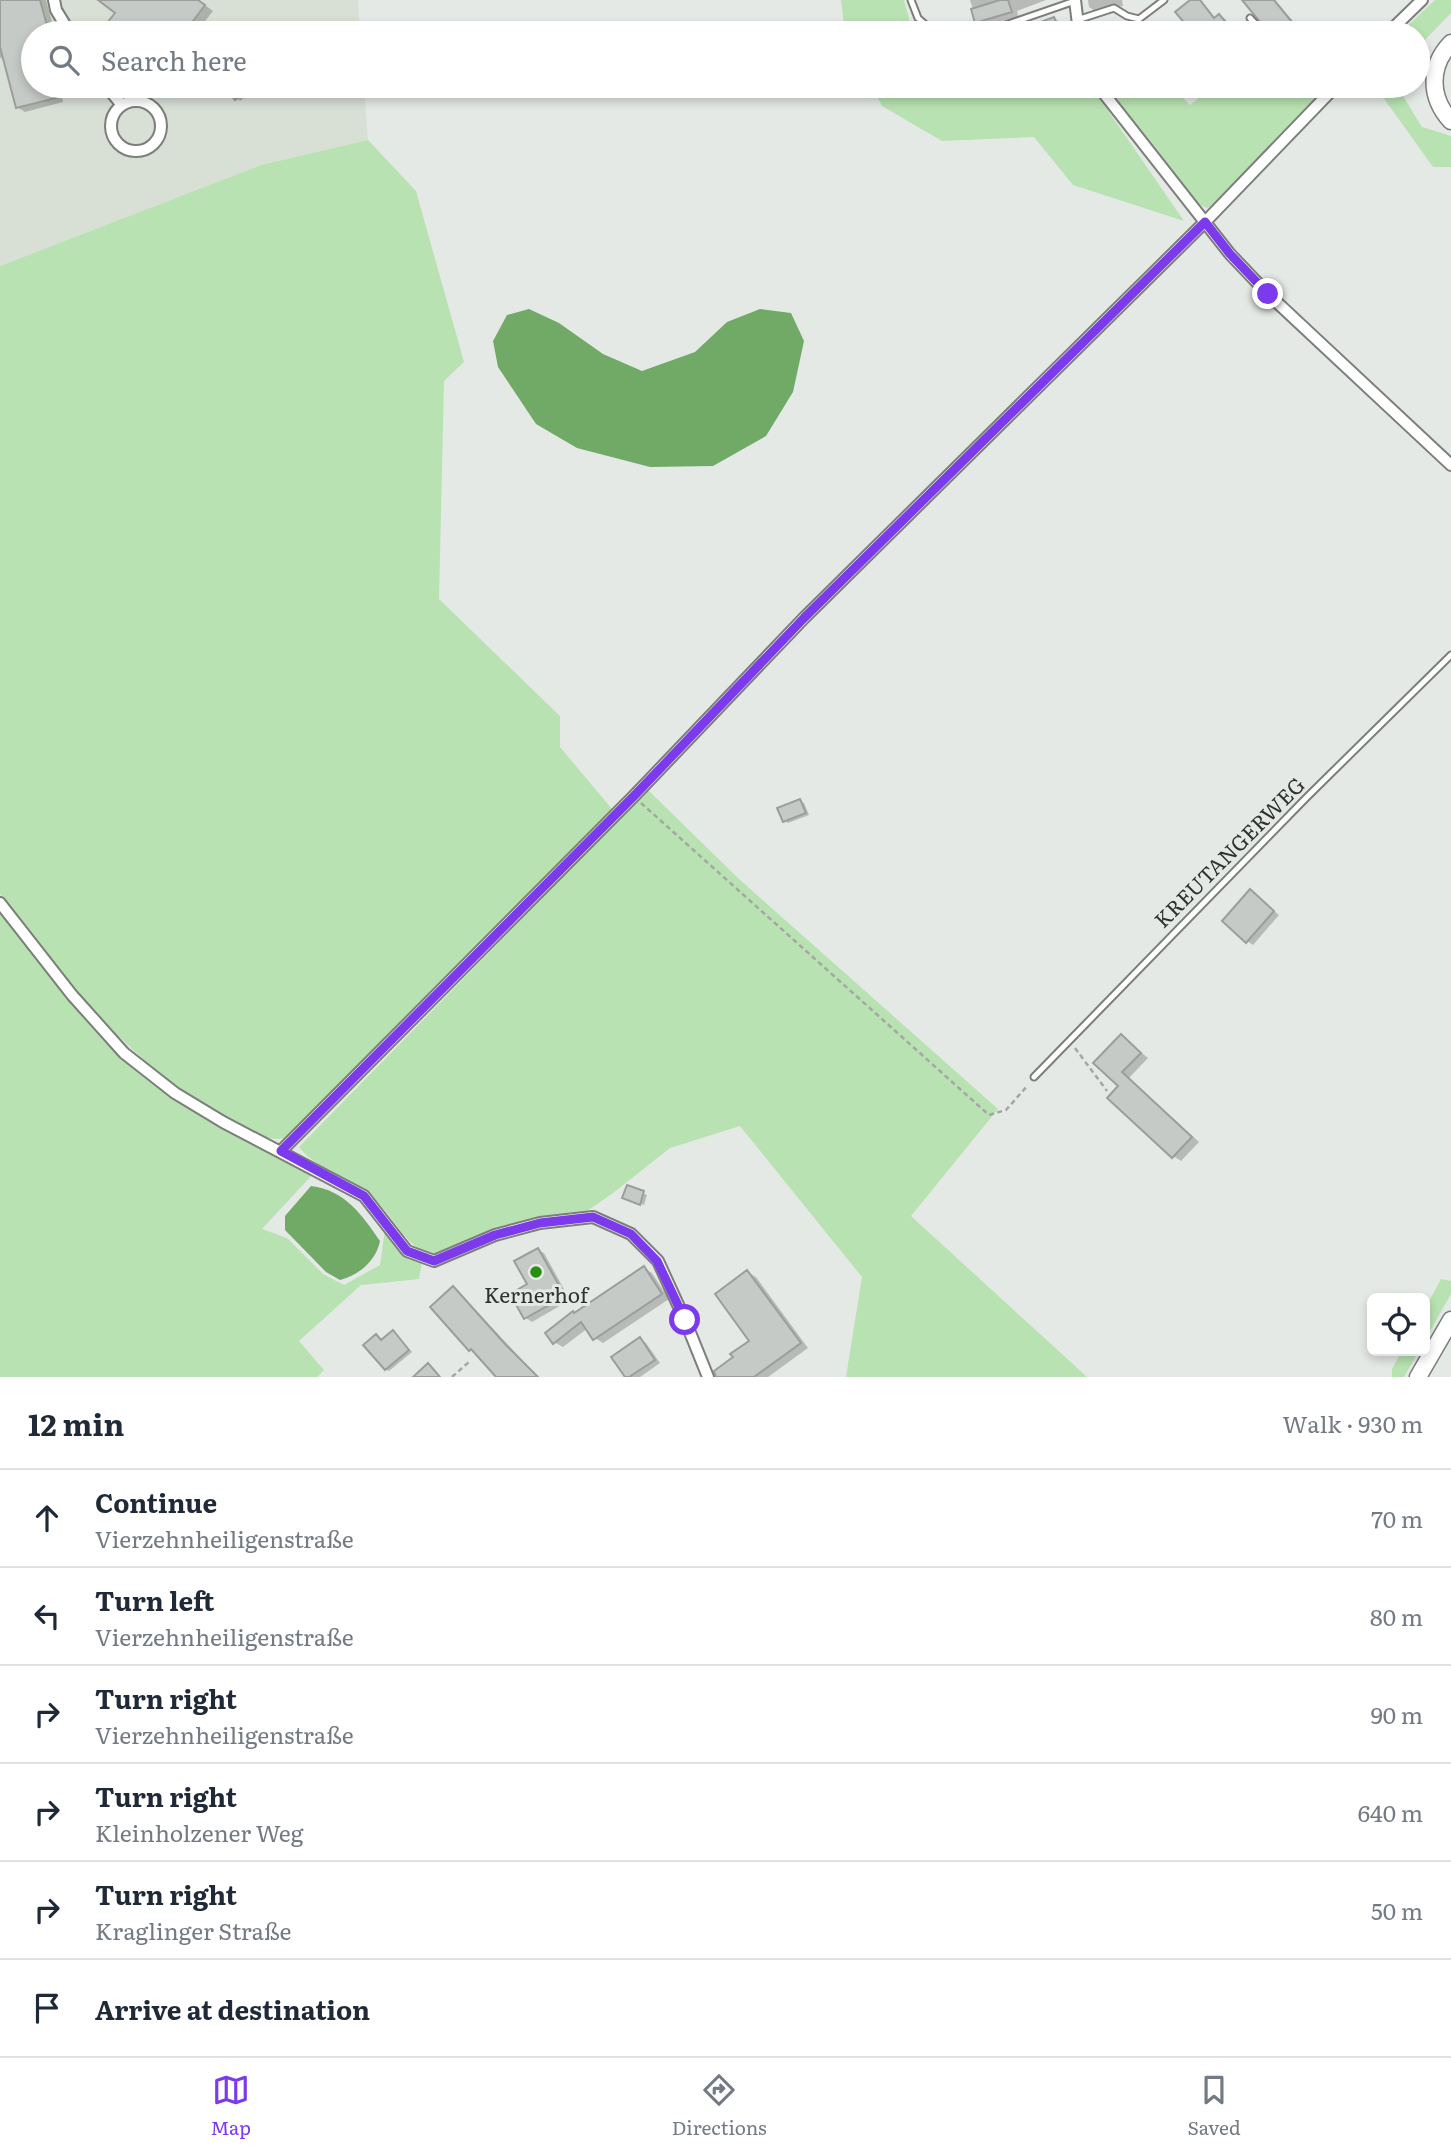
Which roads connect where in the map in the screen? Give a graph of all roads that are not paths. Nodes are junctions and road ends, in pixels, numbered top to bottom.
1 (54, 0) edge
2 (911, 0) edge
3 (1075, 0) edge
4 (1164, 0) edge
5 (1422, 0) edge
6 (1250, 18) dead end
7 (1077, 20) joint
8 (63, 21) edge
9 (921, 21) edge
10 (1016, 21) edge
11 (1253, 21) edge
12 (1400, 21) edge
13 (1451, 43) edge
14 (117, 98) edge
15 (1107, 98) edge
16 (1319, 98) edge
17 (122, 104) junction
18 (1451, 121) edge
19 (1205, 222) junction
20 (1451, 465) edge
21 (1451, 655) edge
22 (0, 903) edge
23 (1034, 1077) road end
24 (281, 1151) junction
25 (1451, 1320) edge
26 (708, 1377) edge
27 (1418, 1377) edge

1 - 8 street
2 - 9 lane
3 - 7 street
3 - 10 lane
4 - 7 lane
5 - 12 street
6 - 11 lane
13 - 18 main road
14 - 17 street
15 - 19 street
16 - 19 street
17 - 17 street
19 - 20 street
19 - 24 street
21 - 23 lane, KREUTANGERWEG
22 - 24 street
24 - 26 street
25 - 27 main road

